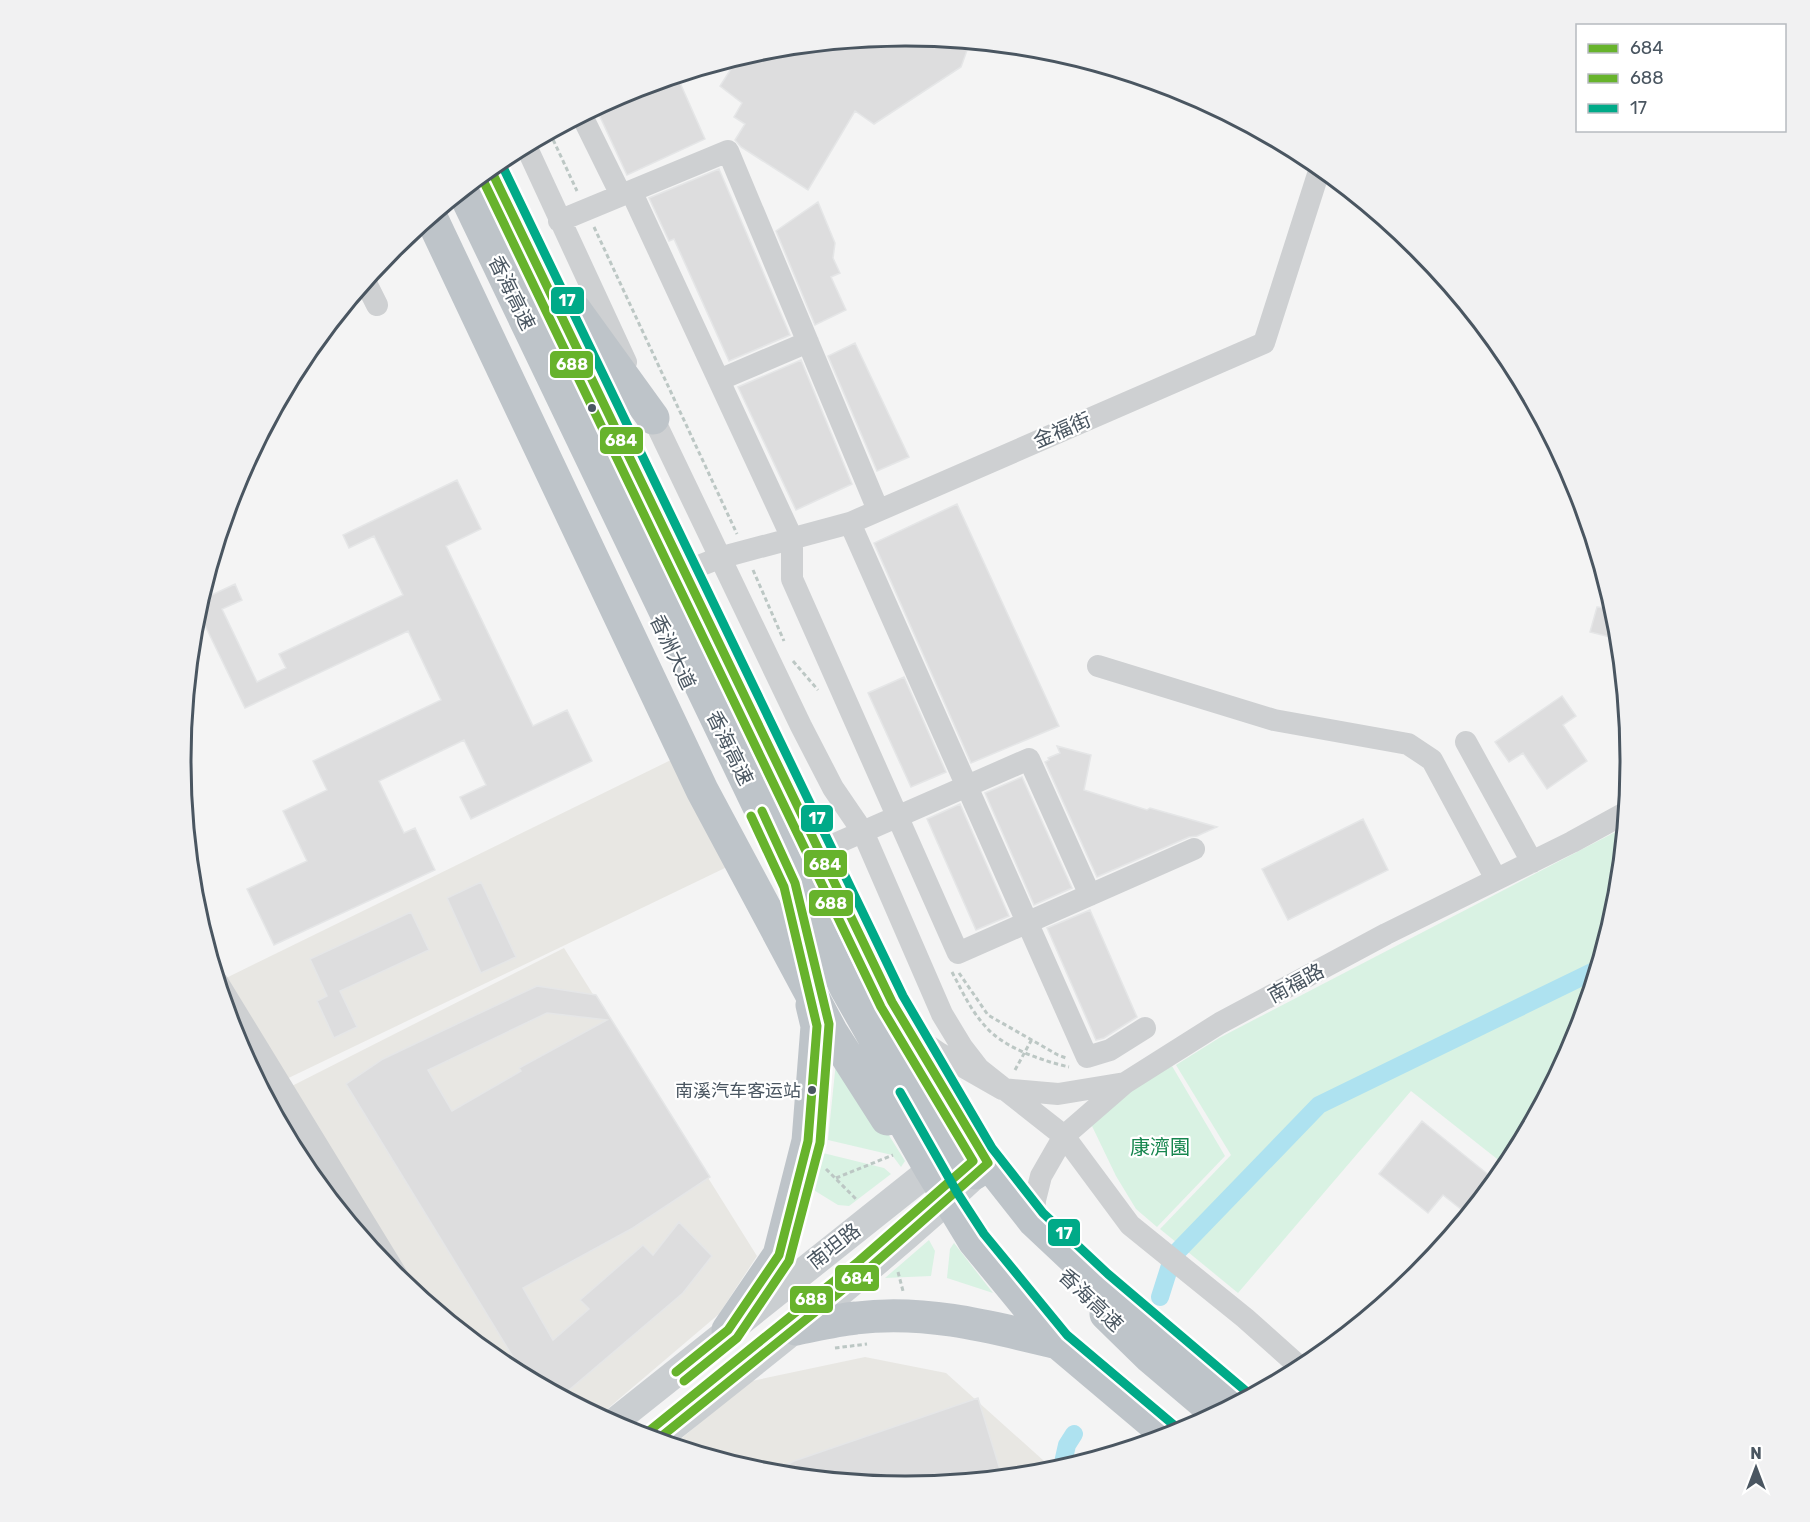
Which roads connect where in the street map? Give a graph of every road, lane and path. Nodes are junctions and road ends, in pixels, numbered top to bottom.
1 (585, 122) edge
2 (529, 154) edge
3 (494, 177) edge
4 (1317, 178) edge
5 (626, 193) junction
6 (466, 197) edge
7 (459, 203) edge
8 (559, 221) junction
9 (434, 224) edge
10 (525, 241) junction
11 (369, 289) edge
12 (377, 305) dead end
13 (808, 342) junction
14 (719, 380) junction
15 (653, 418) junction
16 (878, 510) junction
17 (850, 522) junction
18 (792, 538) junction
19 (719, 558) junction
20 (684, 572) junction
21 (1098, 666) dead end
22 (1466, 742) dead end
23 (967, 787) junction
24 (898, 817) junction
25 (1617, 817) edge
26 (863, 832) junction
27 (1194, 849) dead end
28 (819, 851) junction
29 (1532, 862) junction
30 (1496, 879) junction
31 (784, 886) junction
32 (1090, 895) junction
33 (1027, 922) junction
34 (954, 966) dead end
35 (237, 1015) edge
36 (1145, 1028) dead end
37 (910, 1033) junction
38 (1075, 1061) dead end
39 (1125, 1083) junction
40 (1002, 1089) junction
41 (1064, 1136) junction
42 (980, 1150) junction
43 (931, 1170) junction
44 (948, 1200) junction
45 (1034, 1221) junction
46 (374, 1239) edge
47 (796, 1329) junction
48 (728, 1330) junction
49 (1058, 1343) junction
50 (1293, 1361) edge
51 (1233, 1396) edge
52 (1209, 1407) edge
53 (621, 1416) edge
54 (1169, 1424) edge
55 (1159, 1428) edge
56 (665, 1434) edge

1 - 5 street
2 - 8 street
3 - 10 highway
4 - 16 street, 金福街
5 - 8 street
5 - 13 street
5 - 14 street
6 - 52 highway, 香海高速
7 - 31 highway, 香洲大道
8 - 15 street
9 - 54 highway, 香海高速
10 - 15 highway
10 - 20 highway
11 - 12 street
13 - 14 street
13 - 16 street
14 - 18 street
15 - 19 street
16 - 17 street, 金福街
17 - 18 street, 金福街
17 - 23 street
18 - 19 street, 金福街
18 - 24 street
19 - 20 street, 金福街
19 - 26 street
20 - 28 highway
21 - 30 street
22 - 29 street
23 - 24 street
23 - 32 street
23 - 33 street
24 - 26 street
24 - 33 street
25 - 29 street, 南福路
26 - 28 street
26 - 40 street
27 - 32 street
28 - 37 highway
29 - 30 street, 南福路
30 - 39 street, 南福路
31 - 43 highway, 香洲大道
31 - 48 highway
32 - 33 street
33 - 36 street
34 - 38 path
35 - 46 street
37 - 40 street
37 - 42 highway
39 - 40 street
39 - 41 street, 南福路
40 - 41 street
41 - 45 street, 南福路
41 - 50 street
42 - 43 main road, 南坦路
42 - 44 main road
42 - 45 highway
43 - 44 highway, 香洲大道
43 - 48 main road, 南坦路
44 - 47 main road
44 - 49 highway, 香洲大道
45 - 51 highway
47 - 49 highway
47 - 56 main road
48 - 53 main road, 南坦路
49 - 55 highway, 香洲大道

